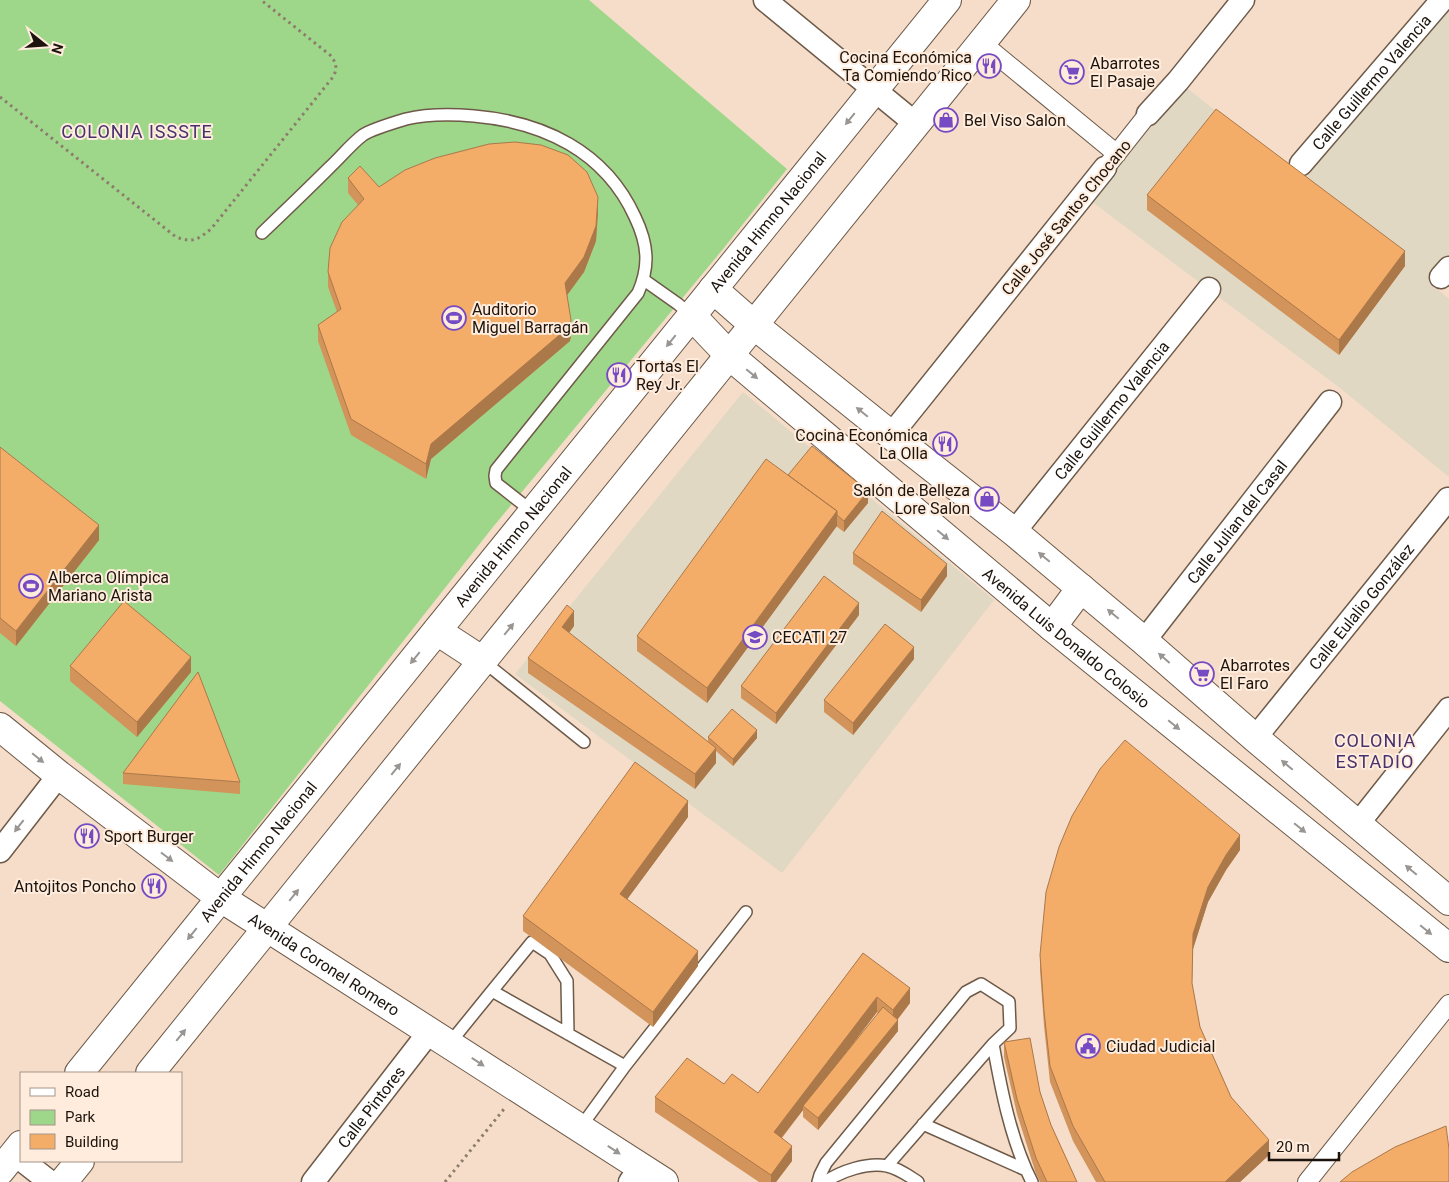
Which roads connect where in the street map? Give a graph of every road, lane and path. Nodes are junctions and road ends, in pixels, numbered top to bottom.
1 (261, 0) edge
2 (765, 0) edge
3 (947, 0) edge
4 (1016, 0) edge
5 (1243, 0) edge
6 (1442, 0) edge
7 (982, 43) junction
8 (874, 90) junction
9 (0, 97) edge
10 (1148, 114) joint
11 (916, 124) junction
12 (1111, 161) junction
13 (1301, 164) dead end
14 (262, 233) dead end
15 (644, 280) junction
16 (713, 289) junction
17 (1209, 290) dead end
18 (692, 316) junction
19 (754, 325) junction
20 (730, 356) junction
21 (1330, 402) dead end
22 (891, 435) junction
23 (1448, 500) edge
24 (533, 512) junction
25 (1014, 532) junction
26 (1081, 588) junction
27 (1052, 627) junction
28 (437, 631) junction
29 (1144, 641) junction
30 (483, 661) junction
31 (1449, 709) edge
32 (0, 727) edge
33 (1255, 738) junction
34 (584, 742) dead end
35 (58, 774) junction
36 (1357, 825) junction
37 (0, 850) edge
38 (221, 898) junction
39 (1449, 901) edge
40 (746, 912) dead end
41 (268, 927) junction
42 (1449, 948) edge
43 (492, 991) junction
44 (1449, 1004) edge
45 (568, 1034) junction
46 (440, 1038) junction
47 (992, 1044) junction
48 (625, 1066) junction
49 (80, 1072) edge
50 (151, 1072) edge
51 (520, 1089) junction
52 (923, 1124) junction
53 (580, 1128) junction
54 (22, 1162) edge
55 (79, 1162) edge
56 (887, 1166) junction
57 (1026, 1170) junction
58 (636, 1177) edge
59 (320, 1180) edge
60 (50, 1182) edge
61 (63, 1182) edge
62 (446, 1182) edge
63 (664, 1182) edge
64 (818, 1182) edge
65 (824, 1182) edge
66 (918, 1182) edge
67 (1032, 1182) edge
68 (1306, 1182) edge

1 - 9 path
2 - 8 street
3 - 8 main road, Avenida Himno Nacional
4 - 7 main road
5 - 10 street, Calle José Santos Chocano
6 - 13 street, Calle Guillermo Valencia
7 - 11 main road
7 - 12 street
8 - 11 street
8 -> 16 main road, Avenida Himno Nacional
10 - 12 street, Calle José Santos Chocano
11 - 19 main road
12 - 22 street, Calle José Santos Chocano
14 - 15 lane
15 - 18 lane
15 - 24 lane
16 - 18 main road, Avenida Himno Nacional
16 - 19 main road
17 - 25 street, Calle Guillermo Valencia
18 - 20 main road, Avenida Luis Donaldo Colosio
18 -> 24 main road, Avenida Himno Nacional
19 - 20 main road
22 -> 19 main road
20 -> 27 main road, Avenida Luis Donaldo Colosio
30 -> 20 main road
21 - 29 street, Calle Julian del Casal
22 - 25 main road
23 - 33 street, Calle Eulalio González
24 - 28 main road, Avenida Himno Nacional
26 -> 25 main road
26 - 27 main road
29 -> 26 main road
27 -> 42 main road, Avenida Luis Donaldo Colosio
28 - 30 main road
28 -> 38 main road, Avenida Himno Nacional
33 -> 29 main road
30 - 34 lane
41 -> 30 main road
31 - 36 street
32 -> 35 main road, Avenida Coronel Romero
36 -> 33 main road
35 -> 37 street
35 -> 38 main road, Avenida Coronel Romero
39 -> 36 main road
38 - 41 main road, Avenida Coronel Romero
38 -> 49 main road, Avenida Himno Nacional
40 - 48 lane
41 - 46 main road, Avenida Coronel Romero
50 -> 41 main road
43 - 45 lane
43 - 45 lane
43 - 46 lane
44 - 68 street
45 - 48 lane
46 -> 51 main road, Avenida Coronel Romero
46 - 59 street, Calle Pintores
47 - 52 lane
47 - 57 lane
47 - 64 lane
48 - 53 lane
51 - 53 main road, Avenida Coronel Romero
51 - 62 path
52 - 56 lane
52 - 57 lane
53 -> 58 main road, Avenida Coronel Romero
54 - 60 street
55 - 61 main road
56 - 65 lane
56 - 66 lane
57 - 67 lane
58 - 63 main road, Avenida Coronel Romero

